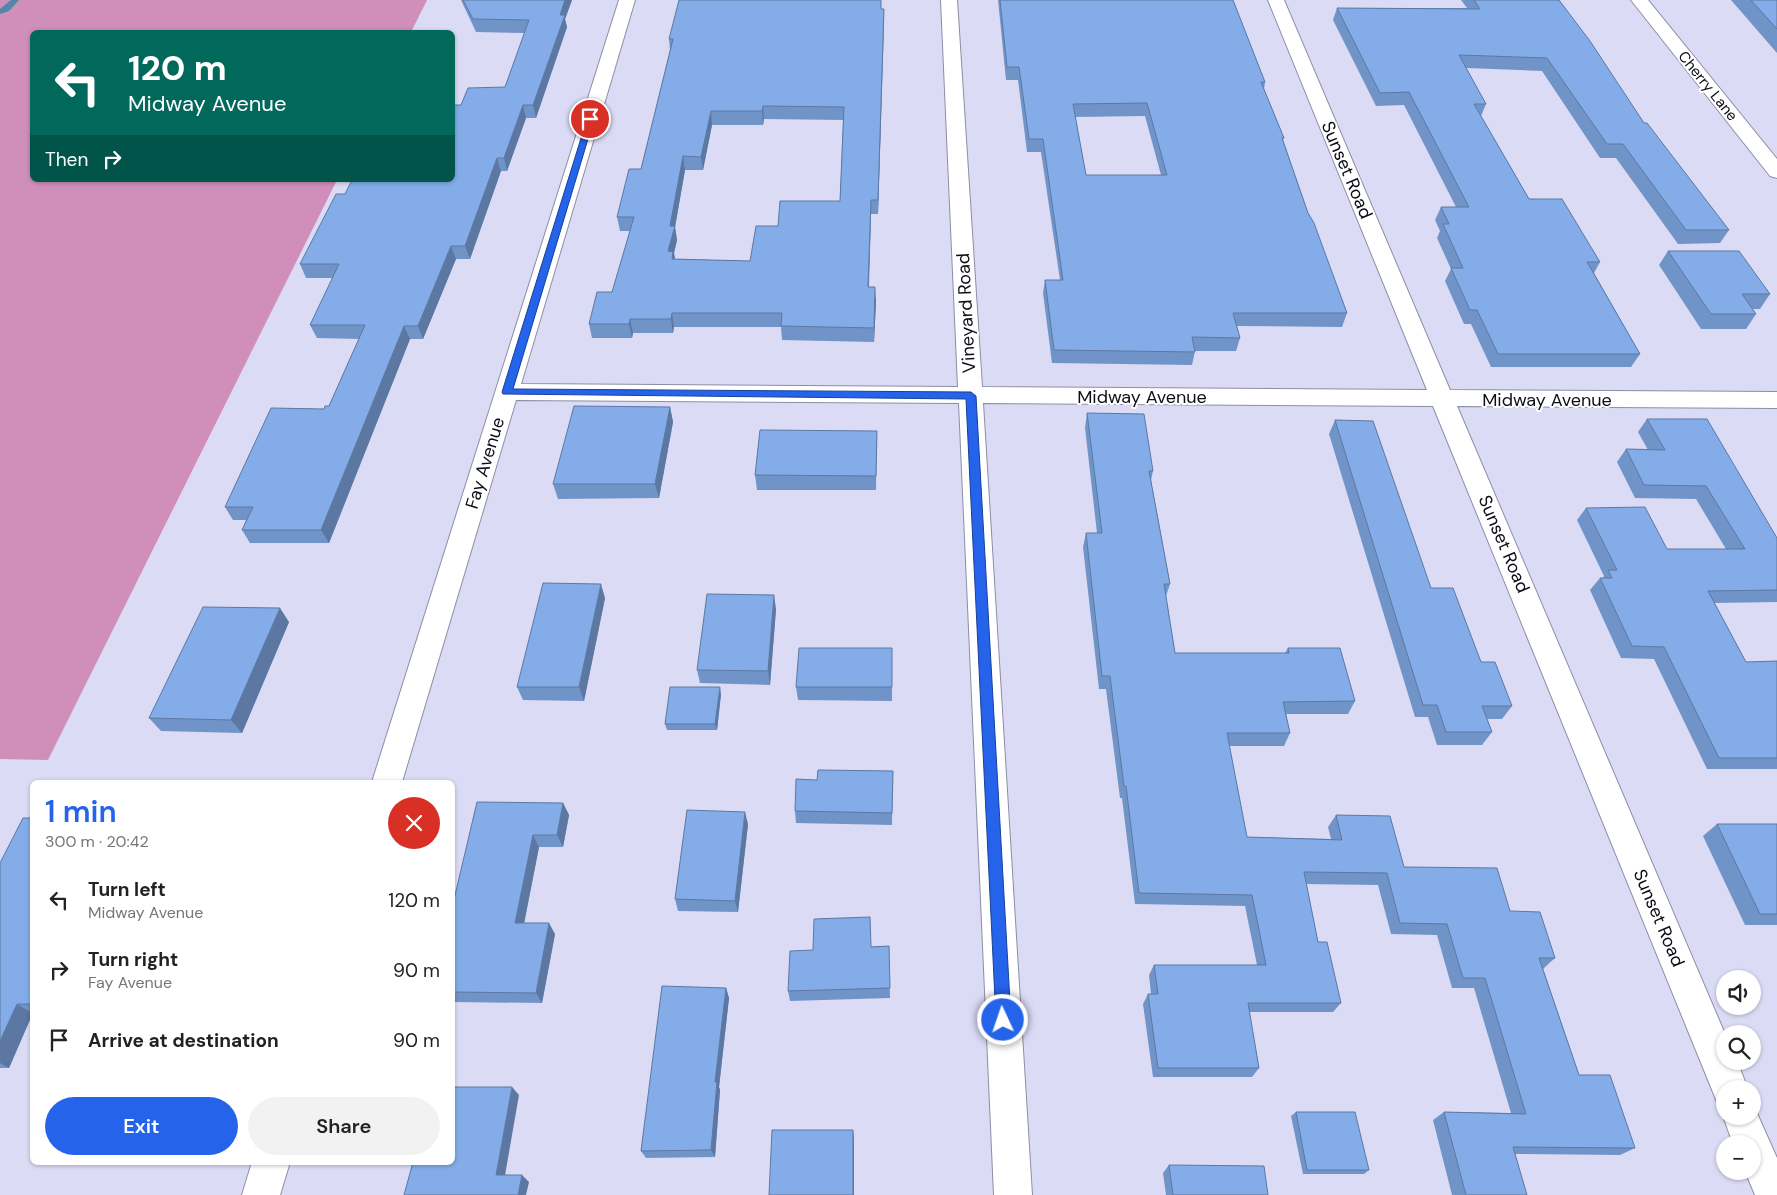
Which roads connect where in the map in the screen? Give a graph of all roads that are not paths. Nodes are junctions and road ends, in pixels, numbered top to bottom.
1 (627, 0) edge
2 (949, 0) edge
3 (1276, 0) edge
4 (1639, 0) edge
5 (1777, 172) edge
6 (507, 392) junction
7 (971, 396) junction
8 (1444, 399) junction
9 (1777, 400) edge
10 (388, 780) edge
11 (1726, 1080) edge
12 (270, 1165) edge
13 (1761, 1165) edge
14 (261, 1195) edge
15 (1012, 1195) edge
16 (1774, 1195) edge

1 - 6 street, Fay Avenue
2 - 7 street, Vineyard Road
3 - 8 street, Sunset Road
4 - 5 street, Cherry Lane
6 - 7 street, Midway Avenue
6 - 10 street, Fay Avenue
7 - 8 street, Midway Avenue
7 - 15 street, Vineyard Road
8 - 9 street, Midway Avenue
8 - 11 street, Sunset Road
12 - 14 street
13 - 16 street

